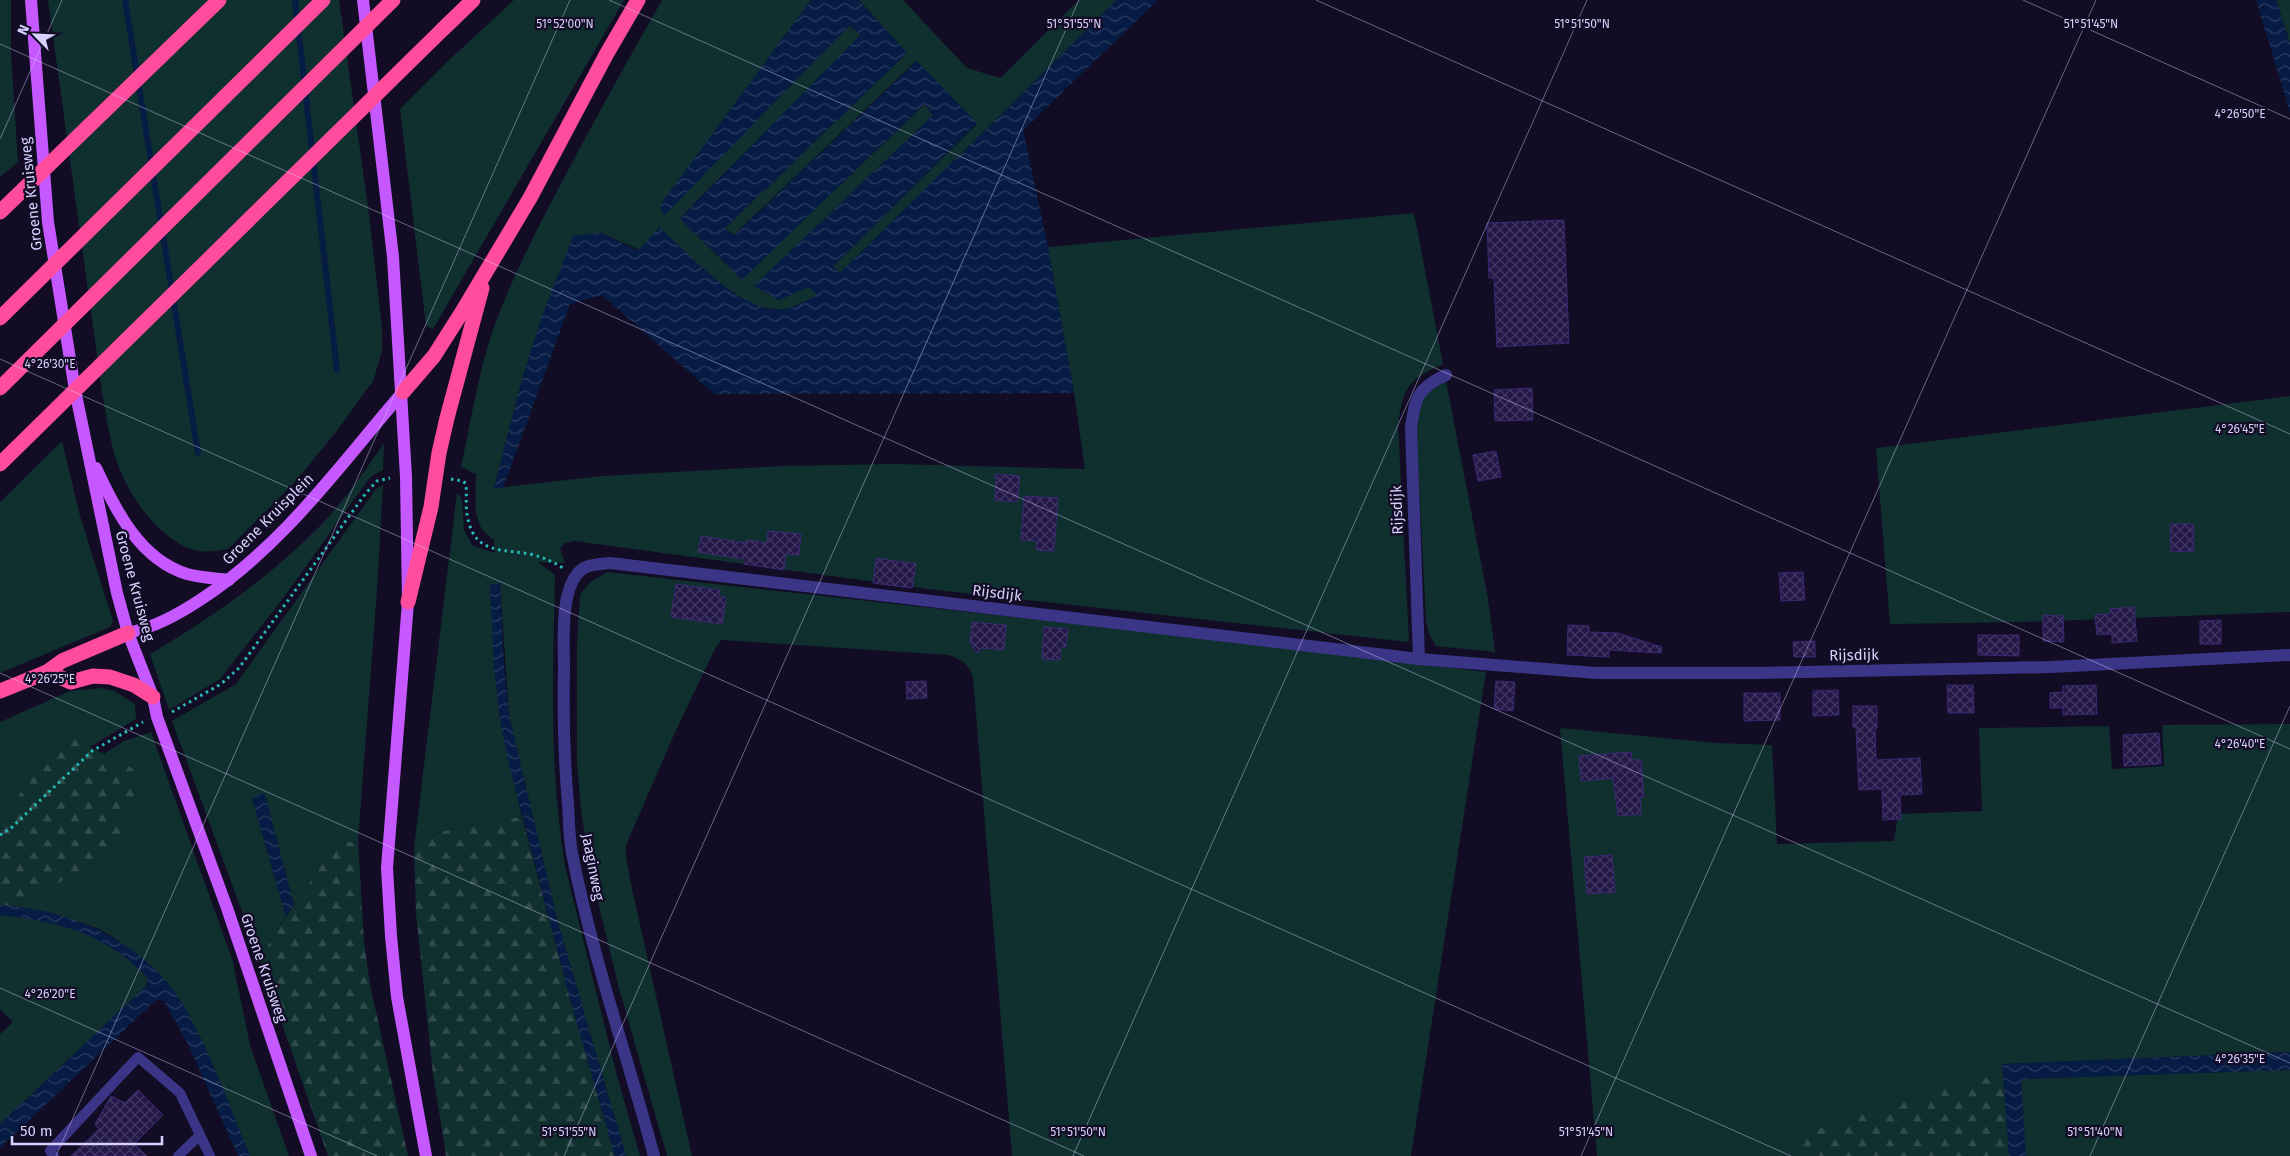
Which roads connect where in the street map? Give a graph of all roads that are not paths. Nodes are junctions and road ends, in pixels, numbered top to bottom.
1 (31, 0) edge
2 (218, 0) edge
3 (323, 0) edge
4 (363, 0) edge
5 (393, 0) edge
6 (473, 0) edge
7 (638, 0) edge
8 (0, 212) edge
9 (488, 267) junction
10 (0, 318) edge
11 (1446, 375) dead end
12 (0, 388) edge
13 (403, 392) junction
14 (90, 455) junction
15 (0, 464) edge
16 (575, 577) joint
17 (230, 580) junction
18 (408, 602) junction
19 (128, 633) junction
20 (2290, 655) edge
21 (1419, 659) junction
22 (47, 672) junction
23 (0, 691) edge
24 (153, 697) junction
25 (200, 1135) junction
26 (54, 1156) edge
27 (178, 1156) edge
28 (210, 1156) edge
29 (311, 1156) edge
30 (426, 1156) edge
31 (654, 1156) edge

1 - 14 main road, Groene Kruisweg
2 - 8 highway, bridge
3 - 10 highway, bridge
4 - 13 main road
5 - 12 highway, bridge
6 - 15 highway, bridge
7 - 9 highway
9 - 13 highway
9 - 18 highway
11 - 21 street, Rijsdijk
13 - 17 main road, Groene Kruisplein
13 - 18 main road
14 - 17 main road
14 - 19 main road, Groene Kruisweg
16 - 21 street, Rijsdijk
16 - 31 street, Jaaginweg
17 - 19 main road, Groene Kruisplein
18 - 30 main road
19 - 22 highway
19 - 24 main road, Groene Kruisweg
20 - 21 street, Rijsdijk
22 - 23 highway
22 - 24 highway
24 - 29 main road, Groene Kruisweg
25 - 26 lane
25 - 27 lane
25 - 28 lane

